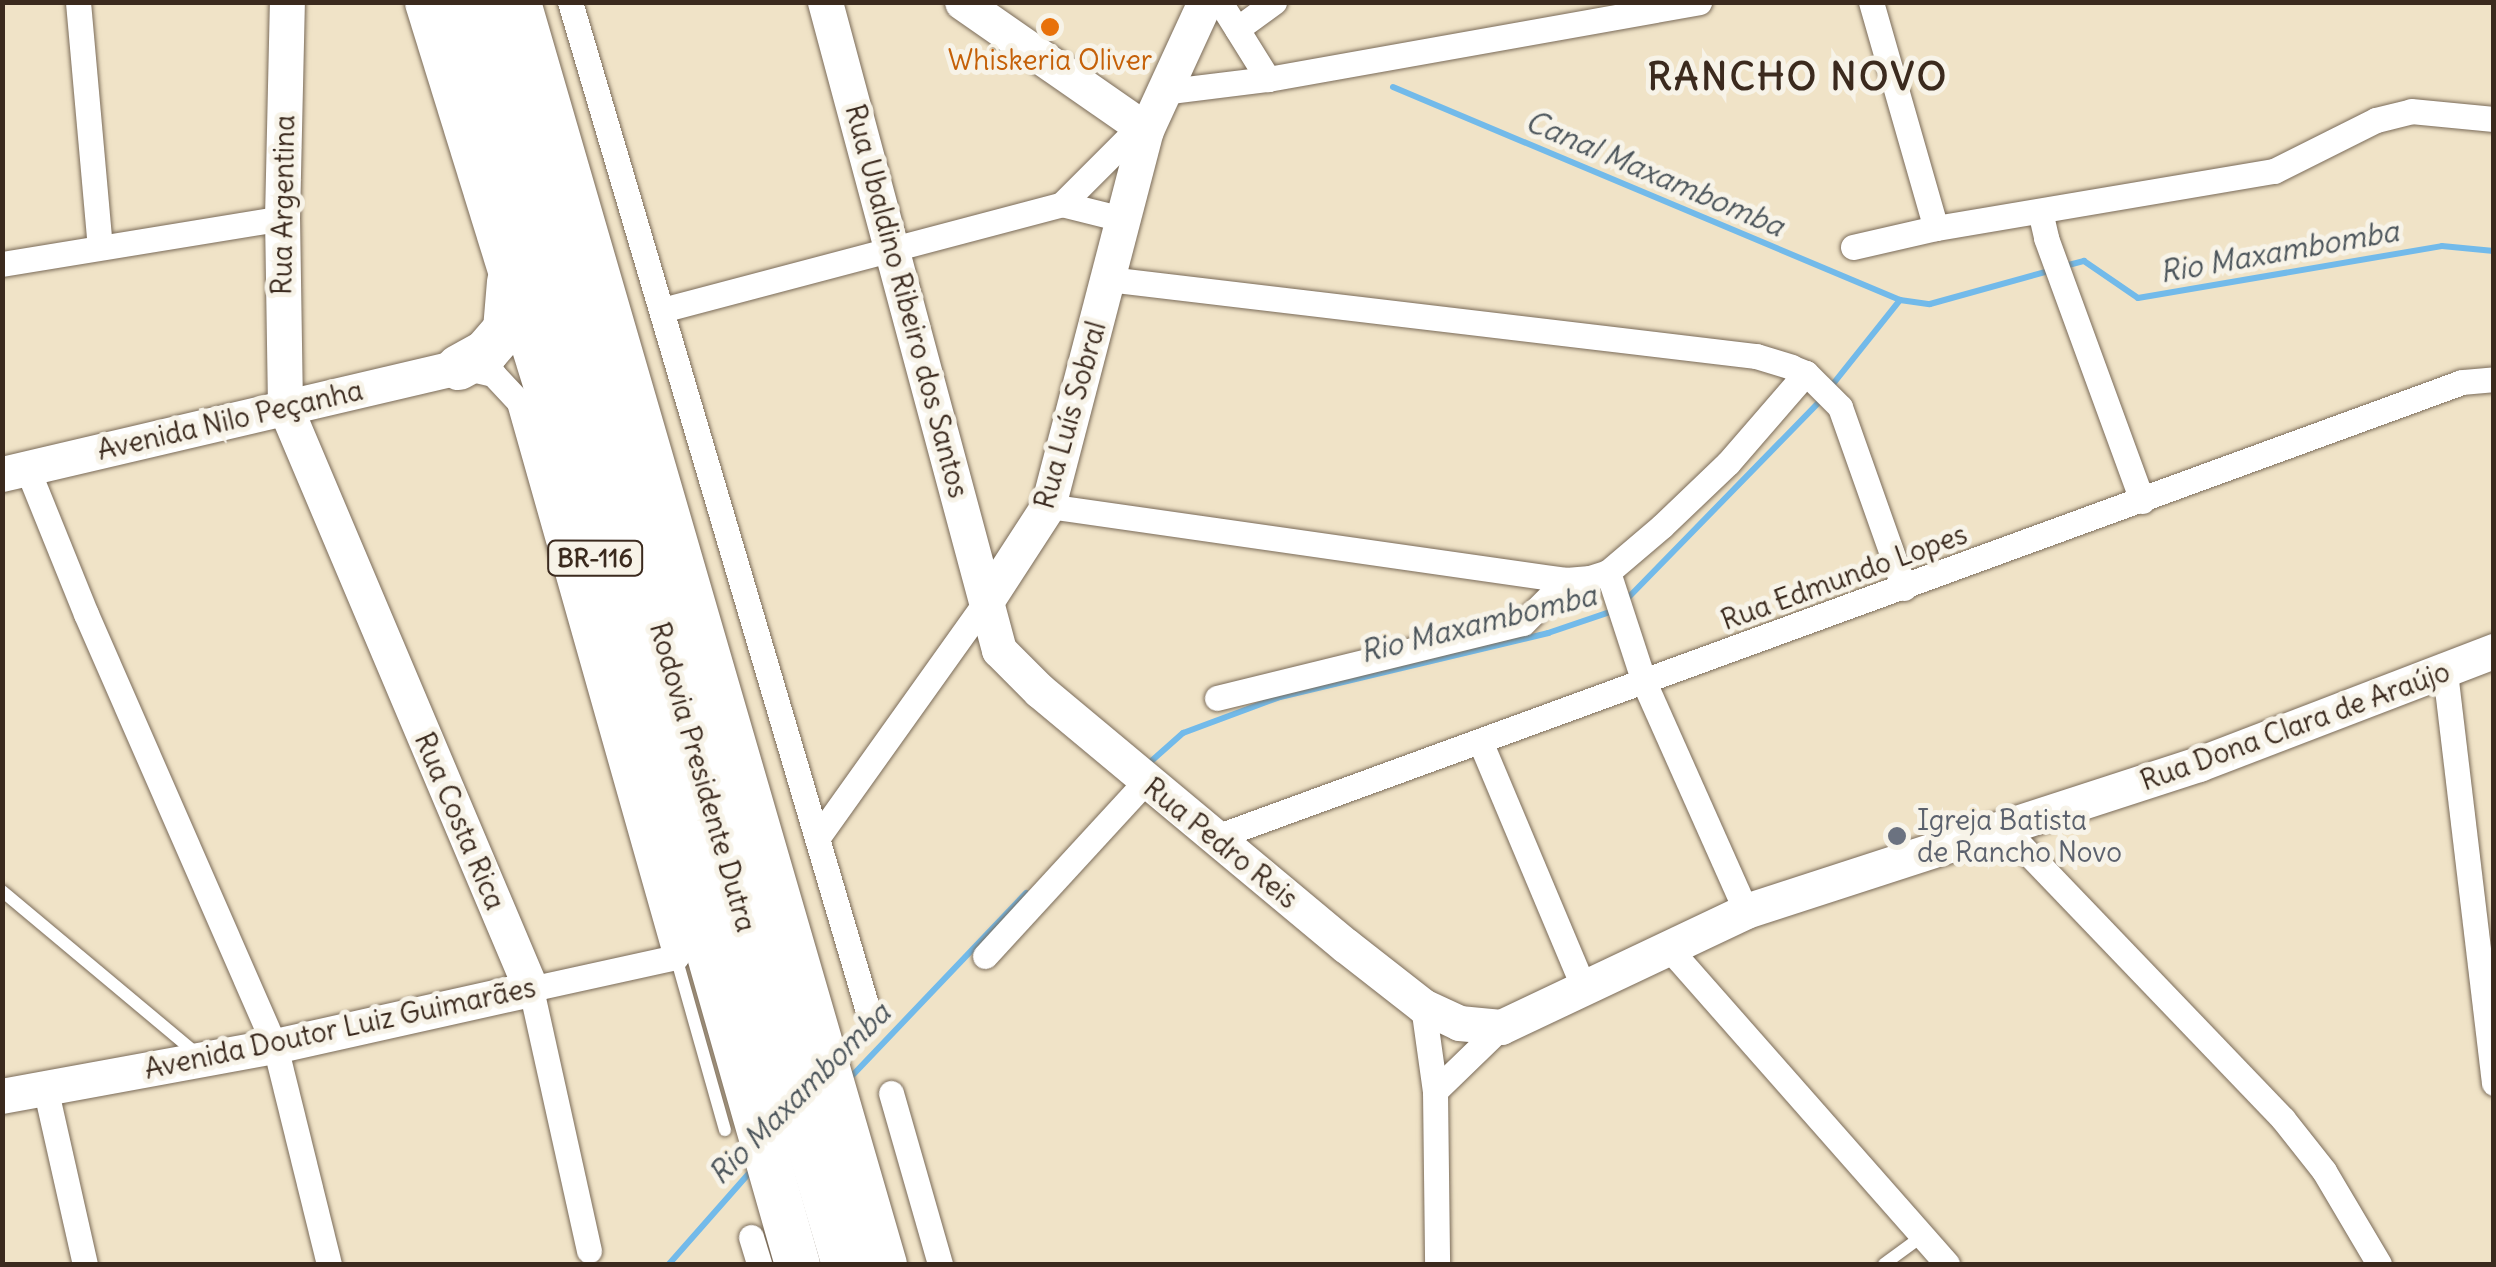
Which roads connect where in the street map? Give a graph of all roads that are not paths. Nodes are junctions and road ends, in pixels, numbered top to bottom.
1 (78, 2) edge
2 (287, 2) edge
3 (427, 2) edge
4 (472, 2) edge
5 (570, 2) edge
6 (826, 2) edge
7 (962, 2) edge
8 (1204, 2) edge
9 (1220, 2) edge
10 (1274, 2) edge
11 (1699, 2) edge
12 (1871, 2) edge
13 (518, 3) edge
14 (1664, 6) edge
15 (1236, 29) junction
16 (1268, 79) junction
17 (1162, 92) junction
18 (2494, 119) edge
19 (1143, 128) junction
20 (1062, 204) junction
21 (2040, 211) junction
22 (282, 218) junction
23 (1122, 220) junction
24 (1936, 228) junction
25 (100, 247) junction
26 (1854, 247) dead end
27 (894, 248) junction
28 (506, 259) junction
29 (2, 264) edge
30 (1108, 279) junction
31 (662, 310) junction
32 (458, 367) junction
33 (1809, 377) junction
34 (2494, 379) edge
35 (285, 407) junction
36 (15, 471) edge
37 (2142, 500) junction
38 (1048, 506) junction
39 (967, 524) junction
40 (1608, 572) junction
41 (1566, 580) junction
42 (1904, 588) junction
43 (986, 600) junction
44 (2494, 651) edge
45 (2445, 672) junction
46 (1644, 682) junction
47 (1216, 698) dead end
48 (1480, 741) junction
49 (1145, 780) junction
50 (2004, 828) junction
51 (818, 836) junction
52 (1216, 837) junction
53 (2, 890) edge
54 (1746, 911) junction
55 (1666, 945) junction
56 (985, 956) dead end
57 (676, 957) junction
58 (1583, 986) junction
59 (531, 989) junction
60 (2488, 1002) edge
61 (1424, 1006) junction
62 (867, 1008) dead end
63 (1501, 1027) junction
64 (275, 1046) junction
65 (200, 1058) junction
66 (806, 1063) junction
67 (2494, 1083) edge
68 (45, 1087) junction
69 (1435, 1091) junction
70 (891, 1093) dead end
71 (2, 1096) edge
72 (739, 1123) junction
73 (751, 1237) dead end
74 (1921, 1237) junction
75 (589, 1251) dead end
76 (85, 1264) edge
77 (330, 1264) edge
78 (759, 1264) edge
79 (797, 1264) edge
80 (844, 1264) edge
81 (884, 1264) edge
82 (940, 1264) edge
83 (1437, 1264) edge
84 (1884, 1264) edge
85 (1947, 1264) edge
86 (2379, 1264) edge

1 - 25 street
2 - 22 main road, Rua Argentina
3 - 28 highway, BR-116
4 - 66 highway, Rodovia Presidente Dutra / BR-116
5 - 31 street
6 - 27 main road, Rua Ubaldino Ribeiro dos Santos
7 - 19 main road
8 - 17 main road, Rua Luís Sobral
9 - 15 street
10 - 15 street
11 - 14 street
12 - 24 street
13 - 66 highway, Rodovia Presidente Dutra / BR-116
14 - 16 street
15 - 16 street
16 - 17 street
17 - 19 main road, Rua Luís Sobral
18 - 21 street
19 - 20 street
19 - 23 main road, Rua Luís Sobral
20 - 23 street
20 - 27 street
21 - 24 street
21 - 37 street
22 - 25 street
22 - 35 main road, Rua Argentina
23 - 30 main road, Rua Luís Sobral
24 - 26 street
25 - 29 street
27 - 31 street
27 - 39 main road, Rua Ubaldino Ribeiro dos Santos
28 - 32 highway
28 - 72 highway, BR-116
30 - 33 street
30 - 38 main road, Rua Luís Sobral
31 - 51 street
32 - 35 main road, Avenida Nilo Peçanha
32 - 57 street
33 - 40 street
33 - 42 street
34 - 37 street, Rua Edmundo Lopes
35 - 36 main road, Avenida Nilo Peçanha
35 - 59 main road, Rua Costa Rica
36 - 64 street
37 - 42 street, Rua Edmundo Lopes
38 - 39 main road
38 - 41 street
38 - 43 main road, Rua Luís Sobral
39 - 43 main road, Rua Ubaldino Ribeiro dos Santos
40 - 41 street
40 - 46 street
41 - 47 street
42 - 46 street, Rua Edmundo Lopes
43 - 49 main road, Rua Pedro Reis
43 - 51 street, Rua Luís Sobral
44 - 45 main road, Rua Dona Clara de Araújo
45 - 50 main road, Rua Dona Clara de Araújo
45 - 60 street
46 - 48 street, Rua Edmundo Lopes
46 - 54 street
48 - 52 street, Rua Edmundo Lopes
48 - 58 street
49 - 52 main road, Rua Pedro Reis
49 - 56 street
50 - 54 main road, Rua Dona Clara de Araújo
50 - 86 street
51 - 62 street
52 - 61 main road, Rua Pedro Reis
53 - 65 lane
54 - 55 main road, Rua Dona Clara de Araújo
55 - 58 main road, Rua Dona Clara de Araújo
55 - 74 street
57 - 59 street, Avenida Doutor Luiz Guimarães
57 - 72 lane
58 - 63 main road, Rua Dona Clara de Araújo
59 - 64 main road, Avenida Doutor Luiz Guimarães
59 - 75 street, Rua Costa Rica
60 - 67 street
61 - 63 main road
61 - 69 street
63 - 69 street
64 - 65 main road, Avenida Doutor Luiz Guimarães
64 - 77 street
65 - 68 main road, Avenida Doutor Luiz Guimarães
66 - 80 highway, Rodovia Presidente Dutra / BR-116
66 - 81 highway, Rodovia Presidente Dutra / BR-116
68 - 71 main road, Avenida Doutor Luiz Guimarães
68 - 76 street
69 - 83 street
70 - 82 street
72 - 79 highway, BR-116
73 - 78 street
74 - 84 lane
74 - 85 street

